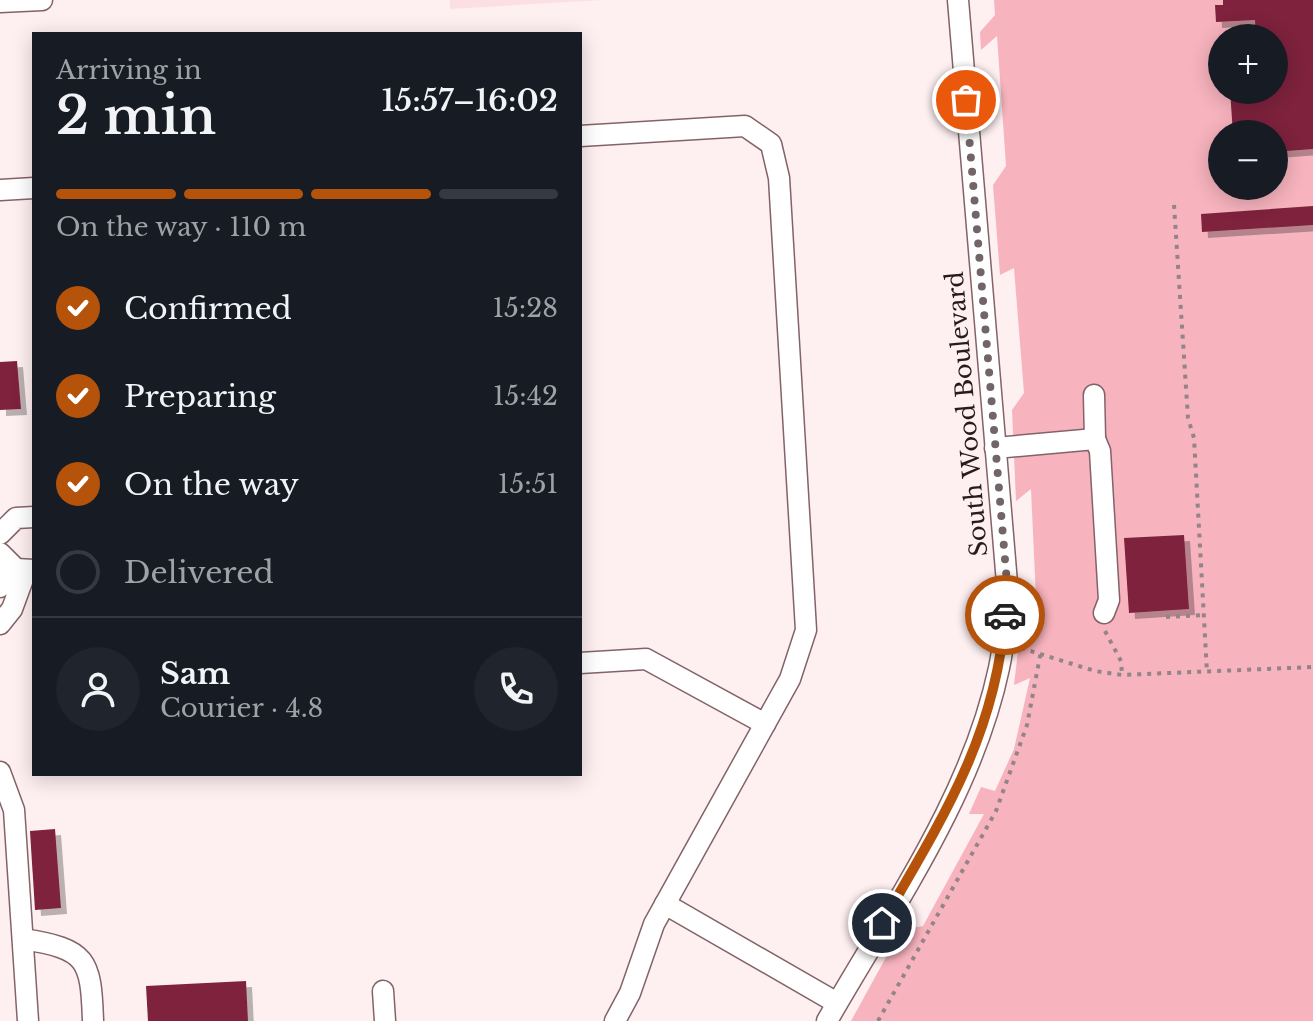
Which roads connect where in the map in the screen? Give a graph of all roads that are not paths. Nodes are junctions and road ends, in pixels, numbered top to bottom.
1 (42, 0) edge
2 (958, 0) edge
3 (0, 2) edge
4 (582, 136) edge
5 (32, 188) edge
6 (0, 190) edge
7 (1094, 395) dead end
8 (1095, 439) junction
9 (995, 448) junction
10 (32, 517) edge
11 (2, 523) edge
12 (17, 565) edge
13 (0, 587) edge
14 (1104, 613) road end
15 (0, 624) edge
16 (582, 663) edge
17 (765, 724) junction
18 (0, 772) edge
19 (665, 904) junction
20 (23, 939) junction
21 (383, 991) dead end
22 (832, 1012) edge
23 (28, 1021) edge
24 (93, 1021) edge
25 (385, 1021) edge
26 (615, 1021) edge

1 - 3 street
2 - 9 street, South Wood Boulevard
4 - 17 street
5 - 6 street
7 - 8 street
8 - 9 street
8 - 14 street
9 - 22 street, South Wood Boulevard
10 - 11 street
12 - 13 street
12 - 15 street
16 - 17 street
17 - 19 street
18 - 20 street
19 - 22 street
19 - 26 street
20 - 23 street
20 - 24 street
21 - 25 street

